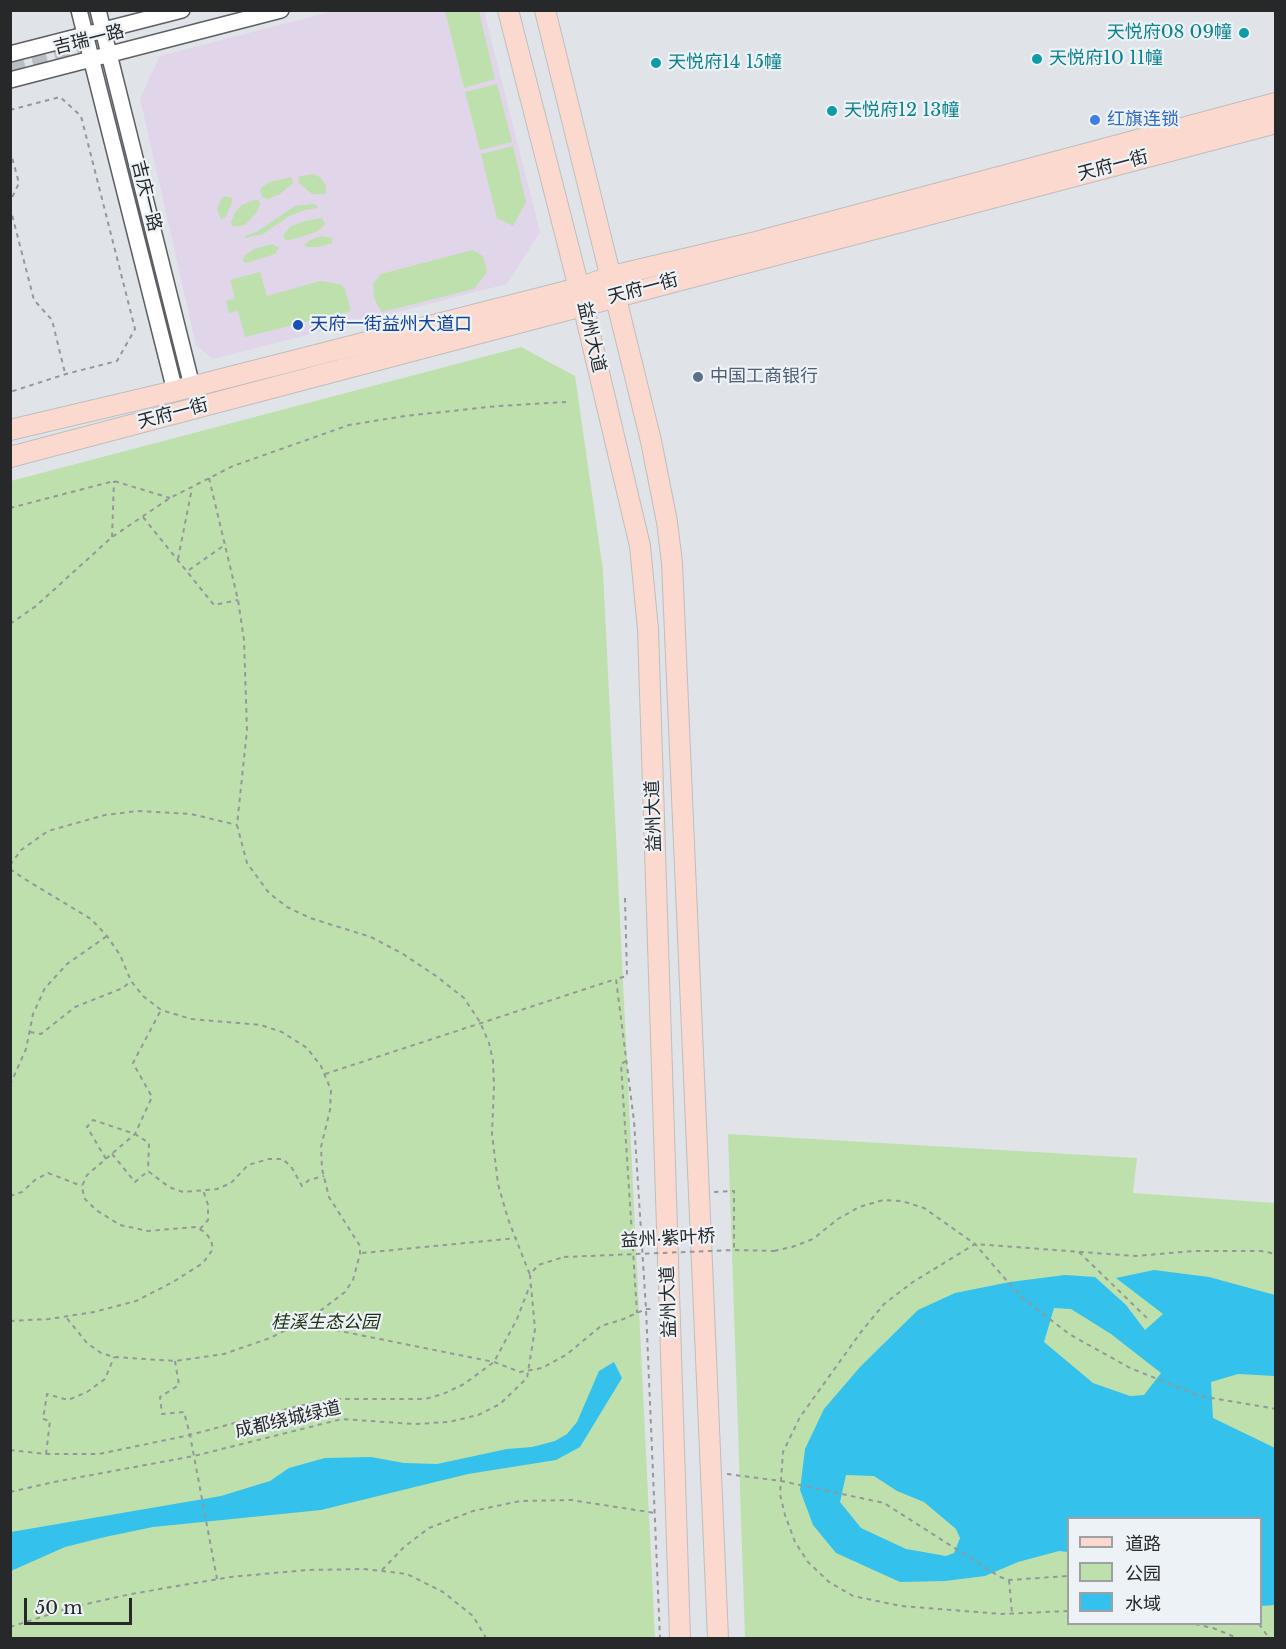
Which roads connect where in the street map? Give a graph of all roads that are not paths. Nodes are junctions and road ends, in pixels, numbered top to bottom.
1 (79, 10) edge
2 (98, 10) edge
3 (182, 10) edge
4 (281, 10) edge
5 (508, 10) edge
6 (545, 10) edge
7 (103, 31) junction
8 (86, 35) junction
9 (10, 54) edge
10 (109, 55) junction
11 (92, 59) junction
12 (10, 80) edge
13 (1275, 103) edge
14 (1275, 123) edge
15 (612, 276) junction
16 (616, 296) junction
17 (581, 298) junction
18 (184, 388) junction
19 (10, 430) edge
20 (10, 457) edge
21 (680, 1638) edge
22 (718, 1638) edge

1 - 8 street, 吉庆一路
2 - 7 street, 吉庆一路
3 - 7 street, 吉瑞一路
4 - 10 street, 吉瑞一路
5 - 17 main road, 益州大道
6 - 15 main road, 益州大道
7 - 8 street, 吉瑞一路
7 - 10 street, 吉庆一路
8 - 9 street, 吉瑞一路
8 - 11 street, 吉庆一路
10 - 11 street, 吉瑞一路
10 - 18 street, 吉庆一路
11 - 12 street, 吉瑞一路
11 - 18 street, 吉庆一路
13 - 15 main road, 天府一街
14 - 16 main road, 天府一街
15 - 16 main road, 益州大道
15 - 17 main road, 天府一街
16 - 17 main road, 天府一街
16 - 22 main road, 益州大道
17 - 18 main road, 天府一街
17 - 20 main road, 天府一街
17 - 21 main road, 益州大道
18 - 19 main road, 天府一街

